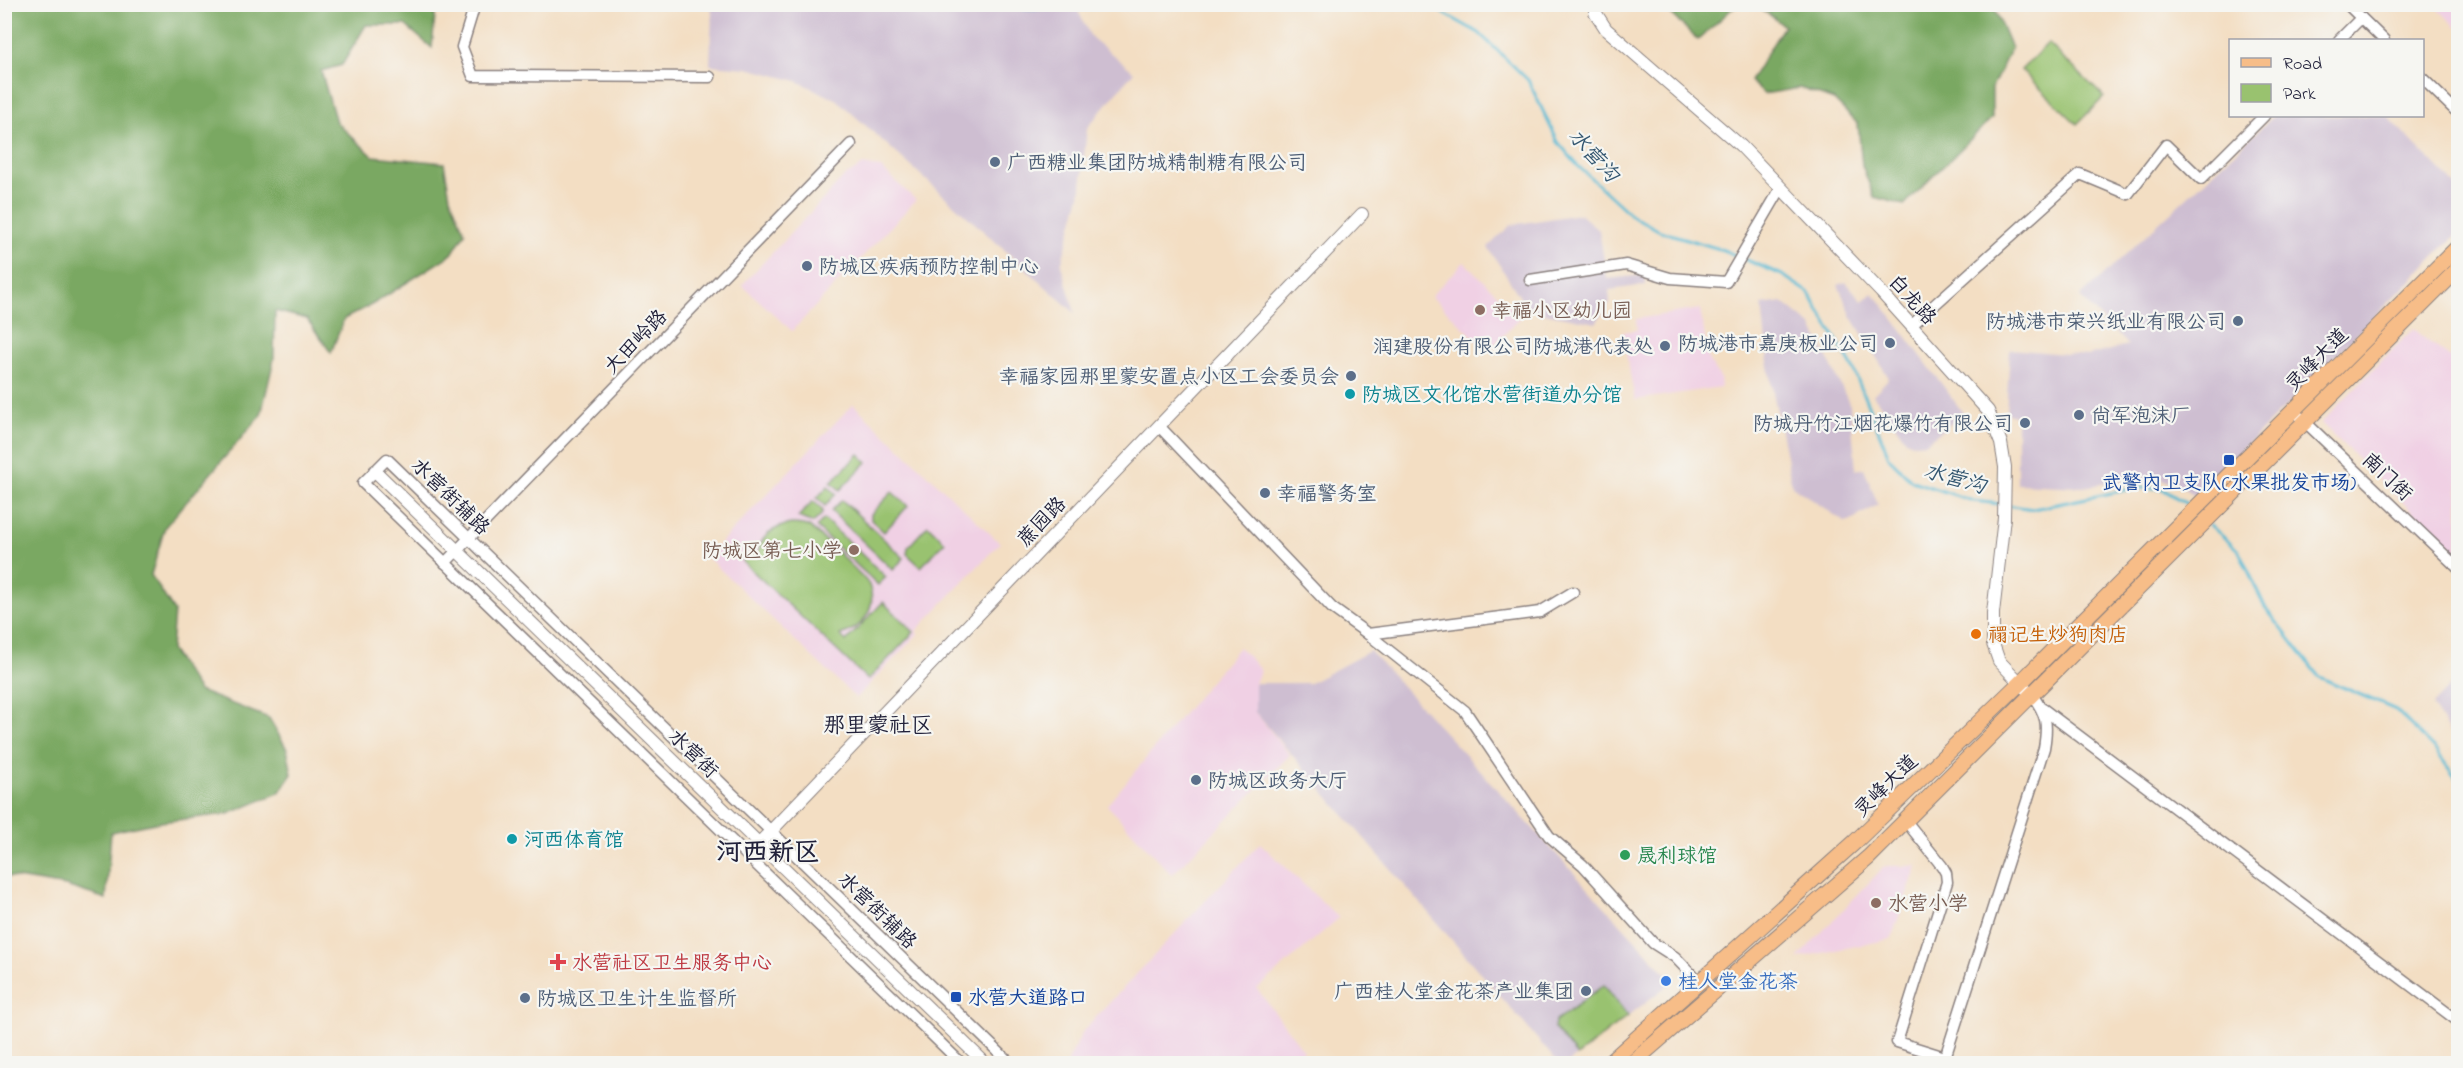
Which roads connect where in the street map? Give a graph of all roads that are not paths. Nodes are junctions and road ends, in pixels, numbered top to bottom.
1 (475, 4) edge
2 (1598, 4) edge
3 (2347, 4) edge
4 (2361, 18) junction
5 (2340, 39) edge
6 (2383, 39) edge
7 (710, 77) dead end
8 (2424, 80) edge
9 (2458, 113) edge
10 (2263, 117) edge
11 (851, 144) dead end
12 (1781, 188) junction
13 (1362, 214) dead end
14 (2458, 247) edge
15 (2458, 269) edge
16 (1530, 280) dead end
17 (1912, 326) junction
18 (2294, 411) junction
19 (2305, 422) junction
20 (1159, 426) junction
21 (375, 471) junction
22 (469, 539) junction
23 (457, 551) junction
24 (446, 563) junction
25 (2458, 568) edge
26 (1573, 592) dead end
27 (1368, 634) junction
28 (2020, 683) junction
29 (2032, 695) junction
30 (2043, 709) junction
31 (1905, 820) junction
32 (771, 831) junction
33 (759, 843) junction
34 (748, 855) junction
35 (1700, 983) junction
36 (2458, 1021) edge
37 (1944, 1060) edge
38 (962, 1064) edge
39 (986, 1064) edge
40 (1011, 1064) edge
41 (1608, 1064) edge
42 (1631, 1064) edge

1 - 7 street
2 - 12 street, 白龙路
3 - 4 street
4 - 5 street
4 - 6 street
8 - 9 street
10 - 17 street
11 - 22 street, 大田岭路
12 - 16 street
12 - 17 street, 白龙路
13 - 20 street, 蔗园路
14 - 18 main road, 灵峰大道
15 - 19 main road, 灵峰大道
17 - 28 street, 白龙路
18 - 19 street, 南门街
18 - 28 main road, 灵峰大道
19 - 25 street, 南门街
19 - 29 main road, 灵峰大道
20 - 27 street
20 - 32 street, 蔗园路
21 - 22 street, 水营街辅路
21 - 23 street, 水营街
21 - 24 street
22 - 23 street, 大田岭路
22 - 32 street, 水营街辅路
23 - 24 street, 大田岭路
23 - 33 street, 水营街
24 - 34 street
26 - 27 street
27 - 35 street
28 - 29 street, 白龙路
28 - 35 main road, 灵峰大道
29 - 30 street
29 - 31 main road, 灵峰大道
30 - 36 street
30 - 37 street
31 - 37 street
31 - 42 main road, 灵峰大道
32 - 33 street, 蔗园路
32 - 40 street, 水营街辅路
33 - 34 street, 蔗园路
33 - 39 street, 水营街
34 - 38 street
35 - 41 main road, 灵峰大道

